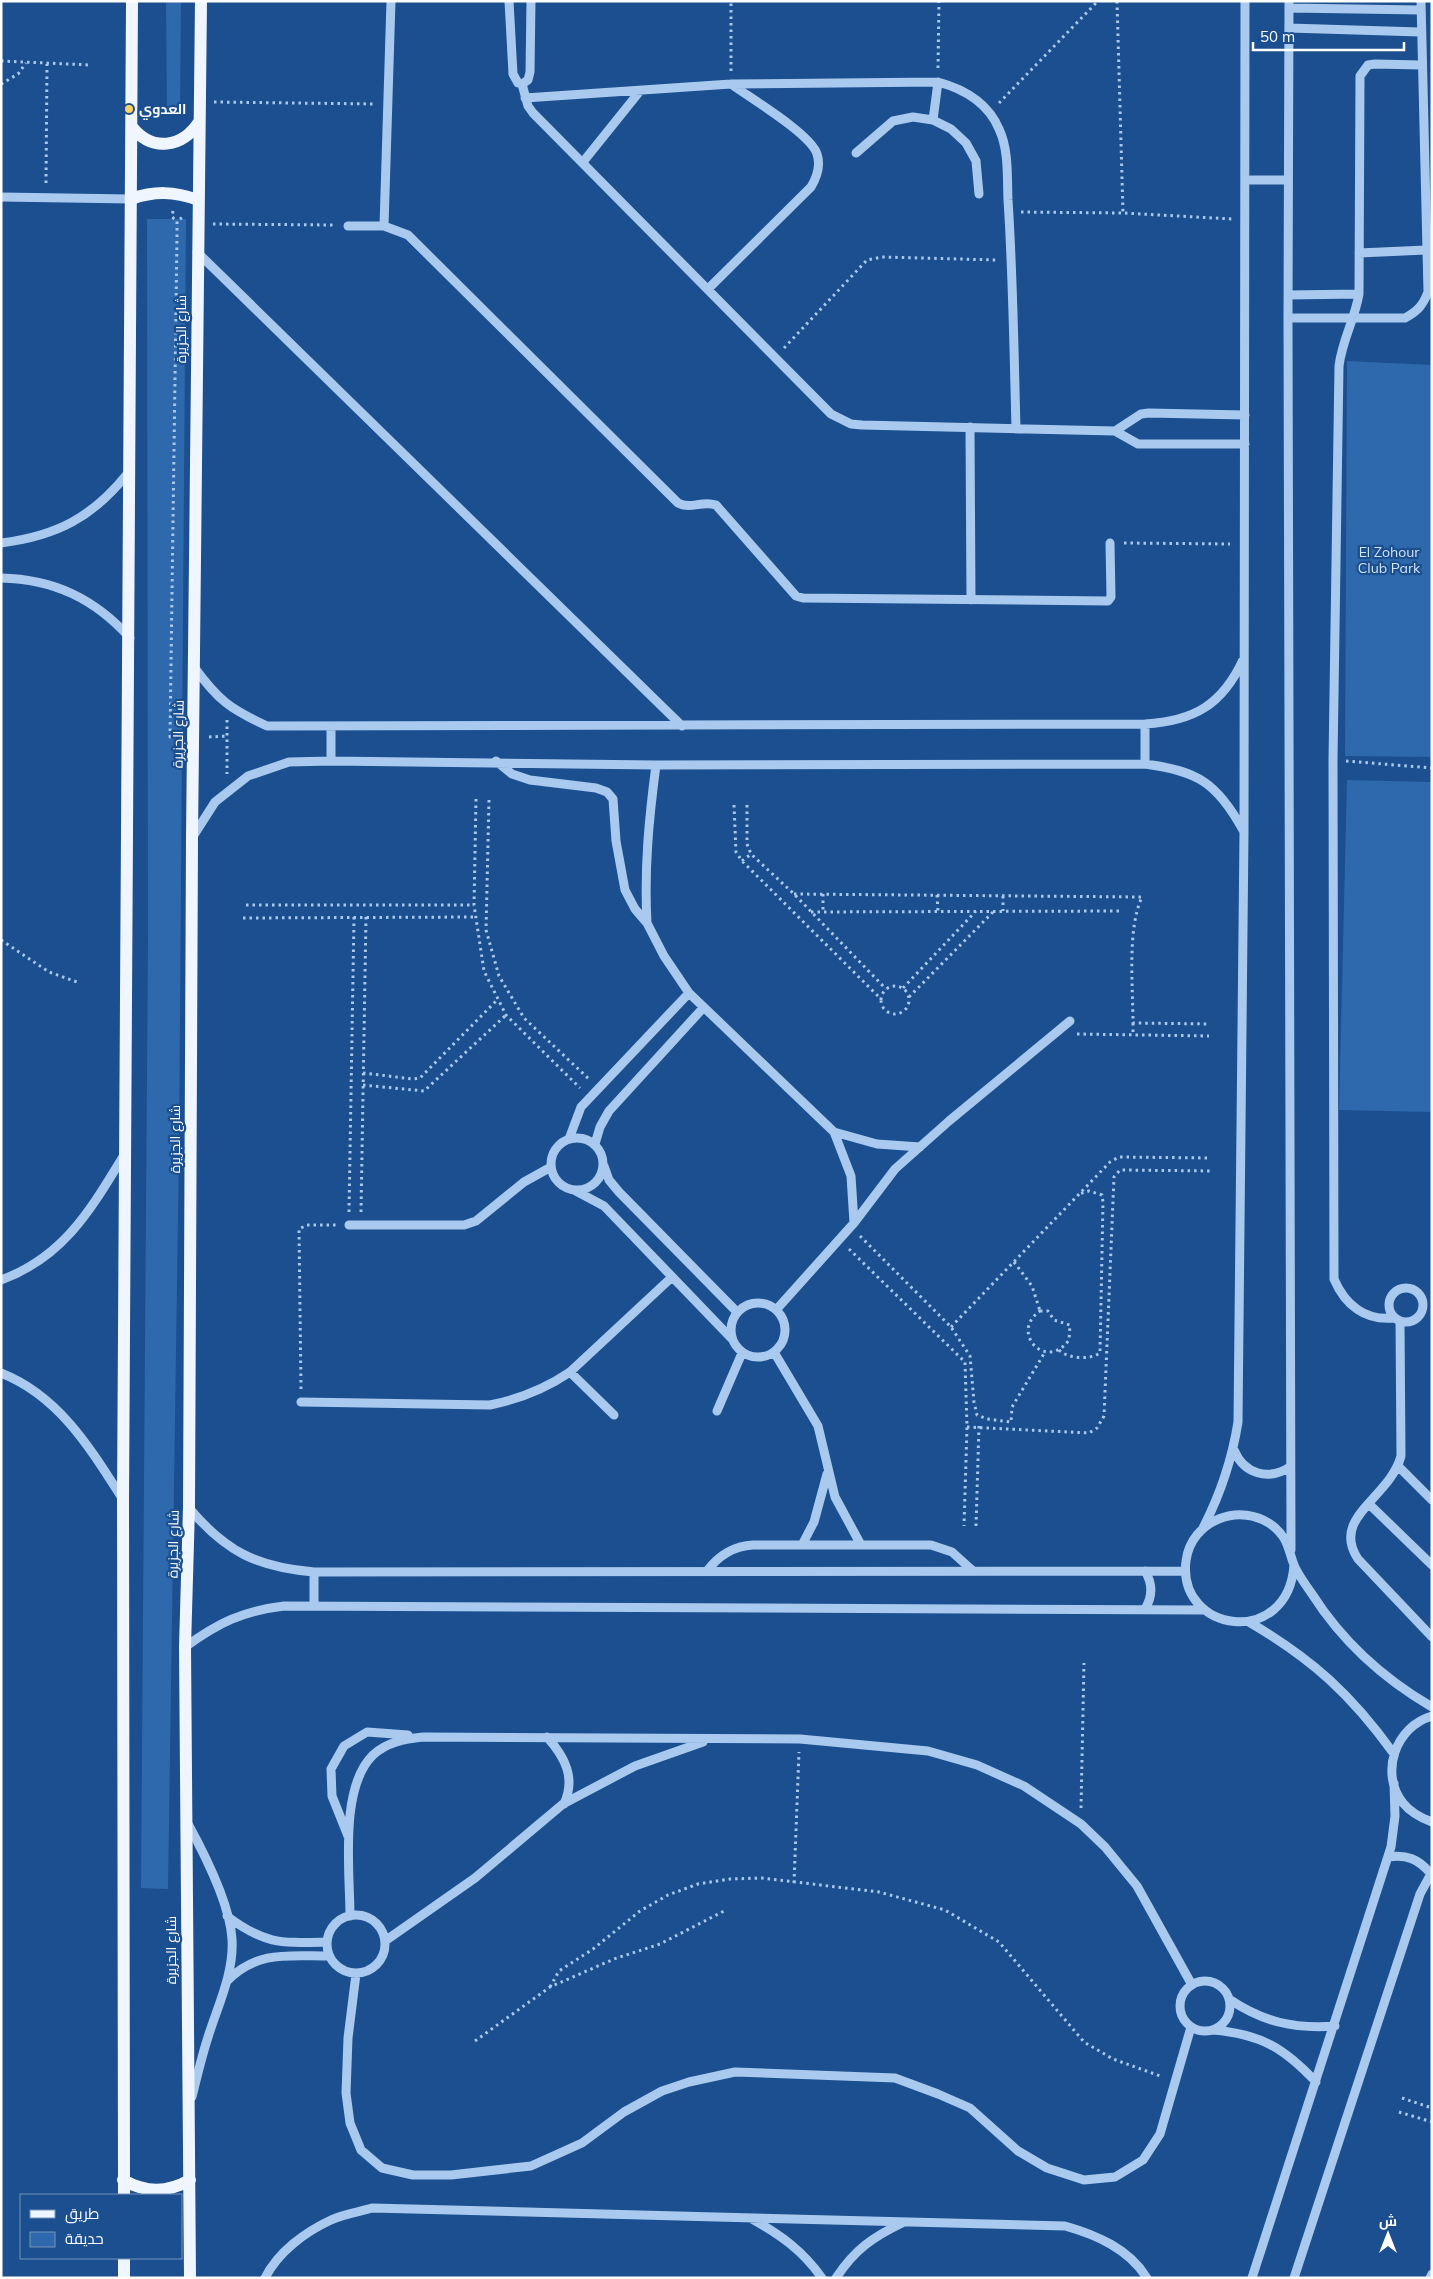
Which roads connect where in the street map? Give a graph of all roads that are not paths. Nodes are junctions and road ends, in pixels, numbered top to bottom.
1 (132, 1) edge
2 (201, 1) edge
3 (391, 1) edge
4 (509, 1) edge
5 (531, 1) edge
6 (1245, 1) edge
7 (1289, 4) edge
8 (1421, 5) edge
9 (1289, 28) junction
10 (1420, 32) junction
11 (1421, 65) junction
12 (938, 82) junction
13 (522, 84) junction
14 (731, 84) junction
15 (640, 91) junction
16 (525, 98) junction
17 (933, 120) junction
18 (199, 122) junction
19 (132, 127) junction
20 (856, 153) dead end
21 (583, 162) junction
22 (1245, 180) junction
23 (1288, 180) junction
24 (979, 194) dead end
25 (1, 196) edge
26 (131, 199) junction
27 (198, 200) junction
28 (348, 226) road end
29 (384, 226) junction
30 (1426, 250) junction
31 (197, 252) junction
32 (1359, 253) junction
33 (708, 289) junction
34 (1430, 292) edge
35 (1359, 294) junction
36 (1288, 295) junction
37 (1288, 318) junction
38 (1353, 319) junction
39 (1245, 415) junction
40 (970, 428) junction
41 (1016, 429) junction
42 (1115, 432) junction
43 (1244, 444) junction
44 (128, 473) junction
45 (1, 543) edge
46 (1110, 543) road end
47 (1, 578) edge
48 (971, 600) junction
49 (130, 638) junction
50 (1244, 658) junction
51 (194, 667) junction
52 (1146, 724) junction
53 (682, 726) junction
54 (332, 727) junction
55 (332, 761) junction
56 (496, 761) junction
57 (1145, 764) junction
58 (656, 765) junction
59 (1244, 832) junction
60 (192, 838) junction
61 (647, 923) junction
62 (689, 993) junction
63 (704, 1007) junction
64 (1070, 1021) dead end
65 (834, 1132) junction
66 (569, 1139) junction
67 (595, 1144) junction
68 (920, 1146) junction
69 (127, 1150) junction
70 (604, 1166) junction
71 (551, 1167) junction
72 (574, 1190) junction
73 (349, 1225) road end
74 (853, 1225) junction
75 (671, 1278) junction
76 (1, 1280) edge
77 (1427, 1307) edge
78 (776, 1310) junction
79 (738, 1312) junction
80 (1397, 1320) junction
81 (732, 1339) junction
82 (774, 1352) junction
83 (742, 1353) junction
84 (570, 1372) junction
85 (1, 1374) edge
86 (301, 1402) road end
87 (717, 1412) dead end
88 (614, 1414) dead end
89 (1234, 1450) junction
90 (1398, 1466) junction
91 (1290, 1467) junction
92 (827, 1471) junction
93 (123, 1499) junction
94 (1432, 1500) edge
95 (1369, 1504) junction
96 (188, 1508) junction
97 (1203, 1528) junction
98 (861, 1545) junction
99 (802, 1546) junction
100 (1291, 1550) junction
101 (1294, 1565) junction
102 (1432, 1565) edge
103 (972, 1570) junction
104 (707, 1571) junction
105 (1146, 1571) junction
106 (1185, 1571) junction
107 (314, 1572) junction
108 (314, 1606) junction
109 (1145, 1609) junction
110 (1204, 1610) junction
111 (1249, 1622) junction
112 (1432, 1637) edge
113 (185, 1647) junction
114 (1432, 1707) edge
115 (1432, 1716) edge
116 (423, 1737) junction
117 (547, 1737) junction
118 (712, 1739) junction
119 (1394, 1754) junction
120 (1394, 1783) junction
121 (563, 1804) junction
122 (185, 1818) junction
123 (1432, 1822) edge
124 (350, 1840) junction
125 (1388, 1857) junction
126 (1431, 1873) edge
127 (227, 1916) junction
128 (350, 1916) junction
129 (385, 1941) junction
130 (327, 1942) junction
131 (329, 1956) junction
132 (356, 1974) junction
133 (227, 1981) junction
134 (1192, 1985) junction
135 (1229, 1999) junction
136 (1335, 2026) junction
137 (1191, 2027) junction
138 (1213, 2030) junction
139 (1316, 2082) junction
140 (188, 2111) junction
141 (123, 2180) junction
142 (190, 2180) junction
143 (124, 2194) edge
144 (750, 2218) junction
145 (907, 2221) junction
146 (186, 2227) edge
147 (124, 2259) edge
148 (1432, 2274) edge
149 (1146, 2276) edge
150 (124, 2278) edge
151 (190, 2278) edge
152 (265, 2278) edge
153 (822, 2278) edge
154 (836, 2278) edge
155 (1154, 2278) edge
156 (1252, 2278) edge
157 (1294, 2278) edge
158 (1430, 2278) edge

1 - 19 main road
2 - 18 main road, شارع الجزيرة
3 - 29 street
4 - 13 street
5 - 13 street
6 - 22 street
7 - 8 street
7 - 9 street
8 - 10 street
9 - 10 street
9 - 23 street
10 - 11 street
11 - 30 street
11 - 32 street
12 - 14 street
12 - 17 street
12 - 41 street
13 - 16 street
14 - 15 street
14 - 33 street
15 - 16 street
15 - 21 street
16 - 21 street
17 - 20 street
17 - 24 street
18 - 19 main road
18 - 27 main road, شارع الجزيرة
19 - 26 main road
21 - 33 street
22 - 23 street
22 - 39 street
23 - 36 street
25 - 26 street
26 - 27 main road
26 - 44 main road
27 - 31 main road, شارع الجزيرة
28 - 29 street
29 - 48 street
30 - 32 street
30 - 34 street
31 - 51 main road, شارع الجزيرة
31 - 53 street
32 - 35 street
33 - 40 street
34 - 38 street
35 - 36 street
35 - 38 street
36 - 37 street
37 - 38 street
37 - 91 street
38 - 80 street
39 - 42 street
39 - 43 street
40 - 41 street
40 - 48 street
41 - 42 street
42 - 43 street
43 - 50 street
44 - 45 street
44 - 49 main road
46 - 48 street
47 - 49 street
49 - 69 main road
50 - 52 street
50 - 59 street
51 - 54 street
51 - 60 main road, شارع الجزيرة
52 - 53 street
52 - 57 street
53 - 54 street
54 - 55 street
55 - 56 street
55 - 60 street
56 - 58 street
56 - 61 street
57 - 58 street
57 - 59 street
58 - 61 street
59 - 89 street
60 - 96 main road, شارع الجزيرة
61 - 62 street
62 - 63 street
62 - 66 street
63 - 65 street
63 - 67 street
64 - 68 street
65 - 68 street
65 - 74 street
66 - 67 street
66 - 71 street
67 - 70 street
68 - 74 street
69 - 76 street
69 - 93 main road
70 - 72 street
70 - 79 street
71 - 72 street
71 - 73 street
72 - 75 street
74 - 78 street
75 - 81 street
75 - 84 street
77 - 80 street
77 - 80 street
78 - 79 street
78 - 82 street
79 - 81 street
80 - 90 street
81 - 83 street
82 - 83 street
82 - 92 street
83 - 87 street
84 - 86 street
84 - 88 street
85 - 93 street
89 - 91 street
89 - 97 street
90 - 94 street
90 - 95 street
91 - 100 street
92 - 98 street
92 - 99 street
93 - 141 main road
95 - 102 street
95 - 112 street
96 - 107 street
96 - 113 main road, شارع الجزيرة
97 - 100 street
97 - 106 street
98 - 99 street
98 - 103 street
99 - 104 street
100 - 101 street
101 - 111 street
101 - 114 street
103 - 104 street
103 - 105 street
104 - 107 street
105 - 106 street
105 - 109 street
106 - 110 street
107 - 108 street
108 - 109 street
108 - 113 street
109 - 110 street
110 - 111 street
111 - 119 street
113 - 122 main road, شارع الجزيرة
115 - 119 street
116 - 117 street
116 - 124 street
116 - 124 street
117 - 118 street
117 - 121 street
118 - 121 street
118 - 134 street
119 - 120 street
120 - 123 street
120 - 125 street
121 - 129 street
122 - 127 street
122 - 140 main road, شارع الجزيرة
124 - 128 street
125 - 126 street
125 - 136 street
126 - 157 street
127 - 130 street
127 - 133 street
128 - 129 street
128 - 130 street
129 - 132 street
130 - 131 street
131 - 132 street
131 - 133 street
132 - 137 street
133 - 140 street
134 - 135 street
134 - 137 street
135 - 136 street
135 - 138 street
136 - 139 street
137 - 138 street
138 - 139 street
139 - 156 street
140 - 142 main road, شارع الجزيرة
141 - 142 main road
141 - 143 main road
142 - 146 main road, شارع الجزيرة
144 - 145 street
144 - 152 street
144 - 153 street
145 - 149 street
145 - 154 street
146 - 151 main road, شارع الجزيرة
147 - 150 main road
148 - 158 street
149 - 155 street

